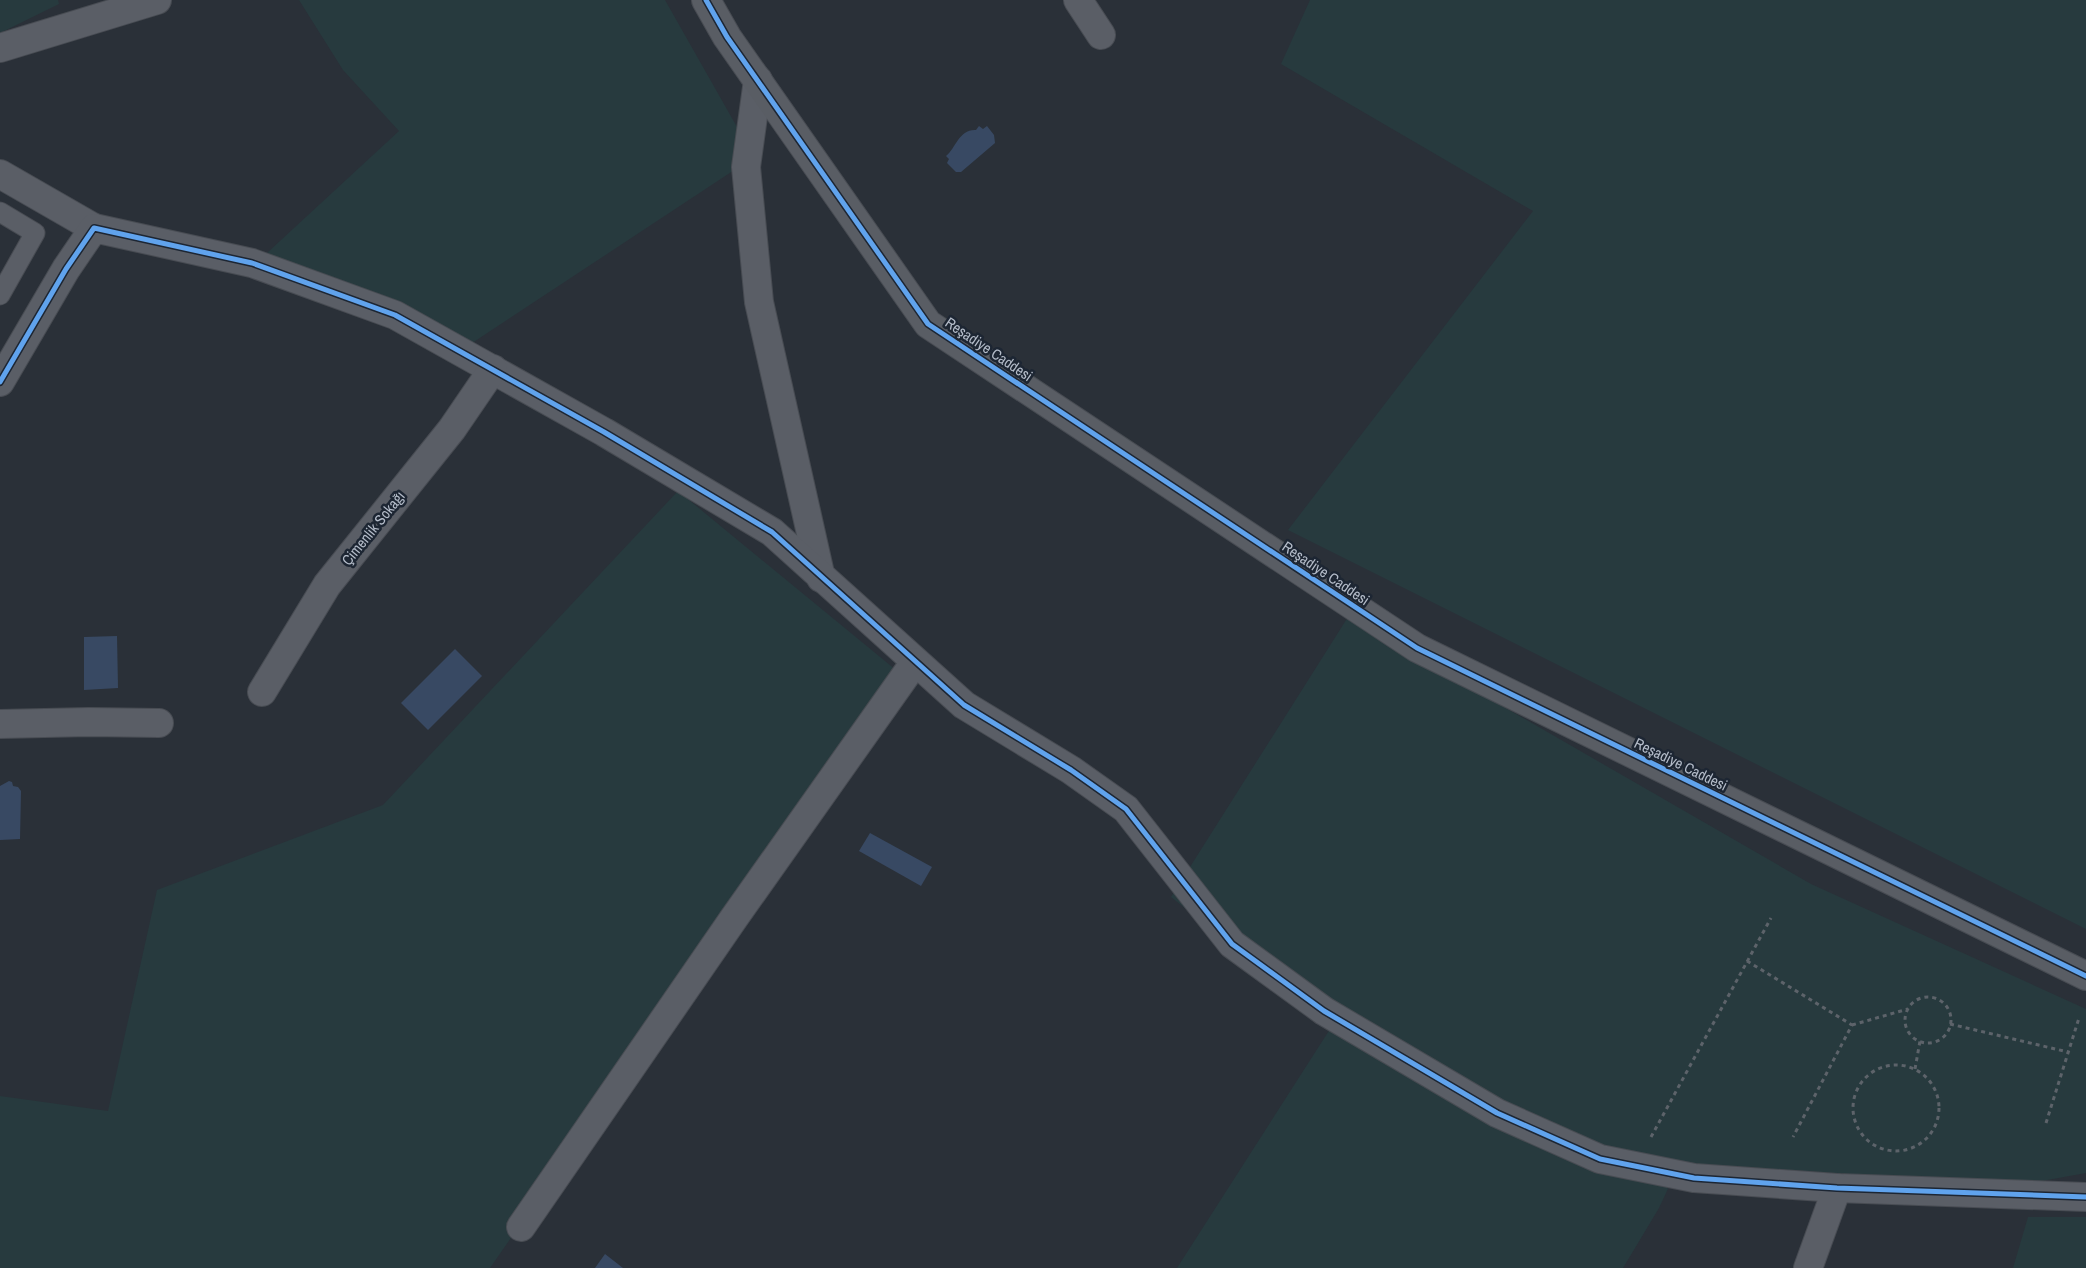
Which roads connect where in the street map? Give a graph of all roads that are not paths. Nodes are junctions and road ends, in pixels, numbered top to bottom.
1 (157, 0) edge
2 (706, 0) edge
3 (1078, 0) edge
4 (1101, 35) dead end
5 (0, 48) edge
6 (758, 80) junction
7 (0, 174) edge
8 (0, 212) edge
9 (94, 228) junction
10 (0, 295) edge
11 (493, 369) junction
12 (0, 382) edge
13 (821, 578) junction
14 (915, 662) junction
15 (262, 692) dead end
16 (159, 723) dead end
17 (0, 724) edge
18 (2086, 976) edge
19 (1838, 1188) junction
20 (2086, 1197) edge
21 (521, 1227) dead end
22 (1808, 1268) edge

1 - 5 street
2 - 6 street, Reşadiye Caddesi
3 - 4 street
6 - 13 street
6 - 18 street, Reşadiye Caddesi
7 - 9 street
8 - 10 lane
9 - 11 street
9 - 12 street
11 - 13 street
11 - 15 street, Çimenlik Sokağı
13 - 14 street
14 - 19 street
14 - 21 street
16 - 17 street
19 - 20 street
19 - 22 street

